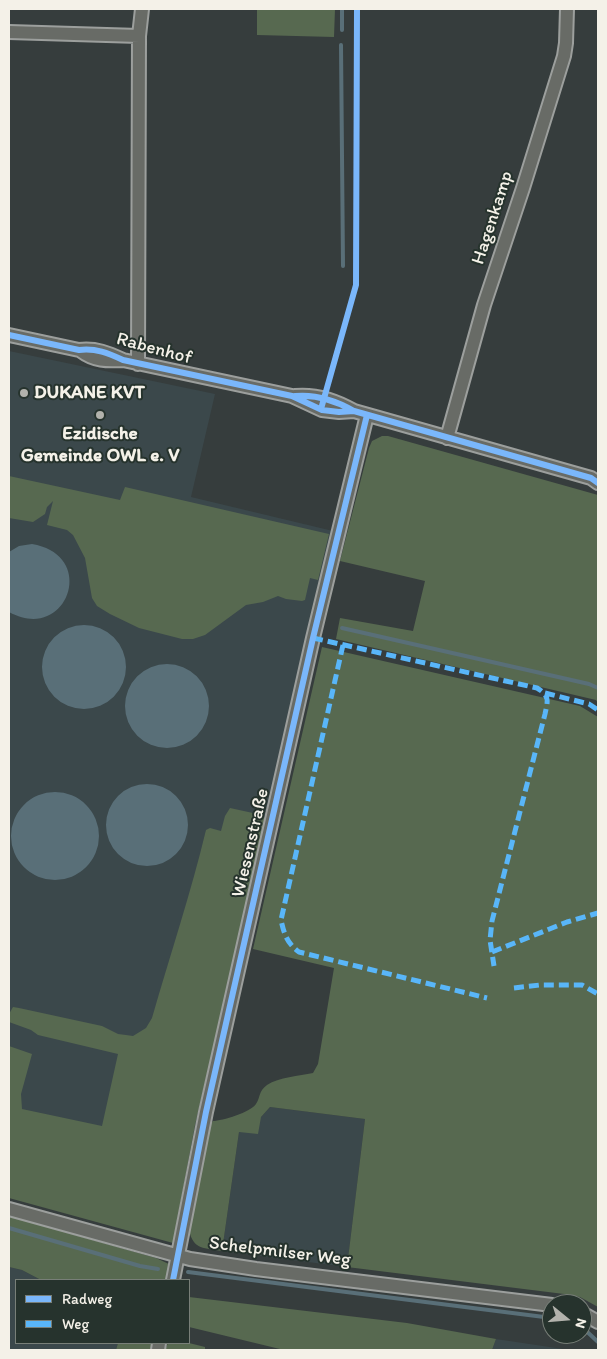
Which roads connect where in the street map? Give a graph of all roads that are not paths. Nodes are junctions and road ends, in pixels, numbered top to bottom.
1 (142, 9) edge
2 (567, 9) edge
3 (9, 32) edge
4 (139, 36) junction
5 (9, 335) edge
6 (138, 364) junction
7 (367, 415) junction
8 (447, 438) junction
9 (596, 480) edge
10 (9, 1209) edge
11 (178, 1256) junction
12 (174, 1279) edge
13 (542, 1303) edge

1 - 4 street
2 - 8 street, Hagenkamp
3 - 4 street
4 - 6 street
5 - 6 street, Rabenhof
6 - 7 street, Rabenhof
7 - 8 street, Rabenhof
7 - 11 street, Wiesenstraße
8 - 9 street, Rabenhof
10 - 11 street, Schelpmilser Weg
11 - 12 street, Wiesenstraße
11 - 13 street, Schelpmilser Weg

